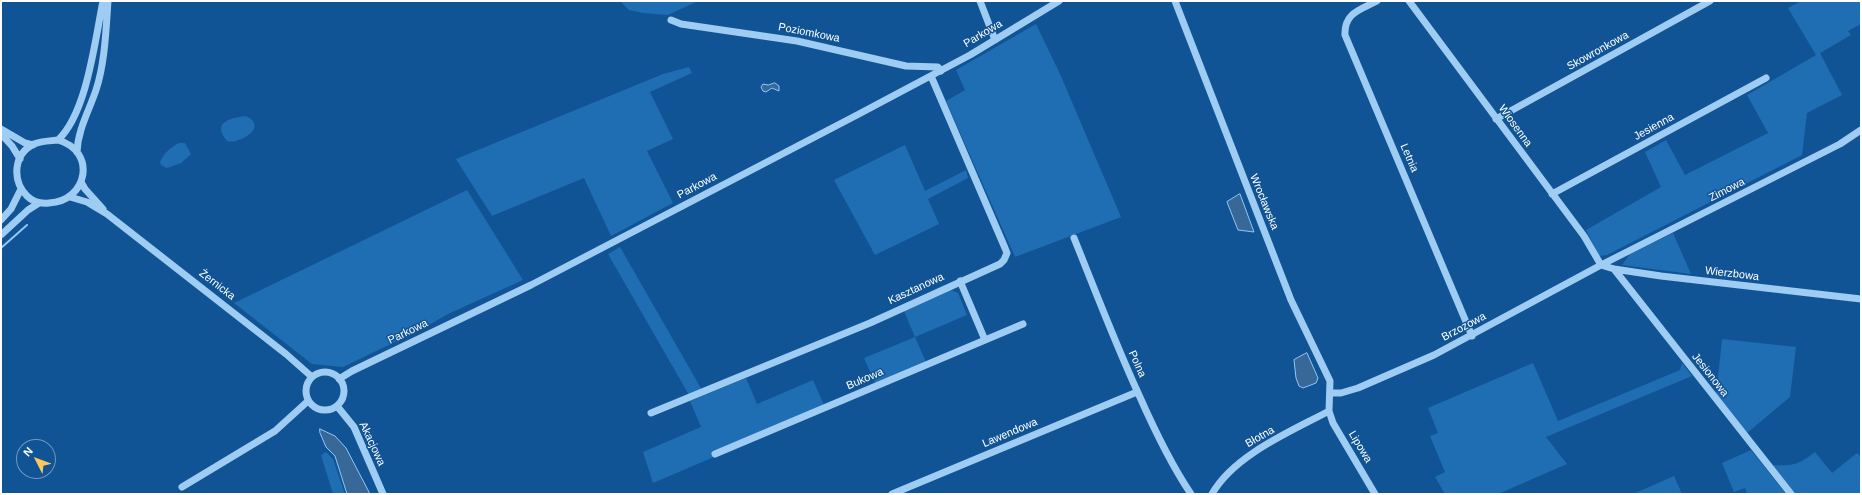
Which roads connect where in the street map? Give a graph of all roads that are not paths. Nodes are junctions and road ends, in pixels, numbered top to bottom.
1 (103, 1) edge
2 (108, 1) edge
3 (980, 1) edge
4 (1059, 1) edge
5 (1175, 1) edge
6 (1377, 1) edge
7 (1409, 1) edge
8 (1710, 1) edge
9 (672, 20) dead end
10 (995, 40) junction
11 (941, 71) junction
12 (931, 76) junction
13 (1766, 78) dead end
14 (1496, 119) junction
15 (1, 129) edge
16 (1861, 130) edge
17 (1, 134) edge
18 (58, 140) junction
19 (33, 145) junction
20 (77, 152) junction
21 (20, 159) junction
22 (81, 182) junction
23 (21, 189) junction
24 (1552, 194) junction
25 (70, 197) junction
26 (39, 203) junction
27 (107, 214) junction
28 (1, 220) edge
29 (1, 235) edge
30 (1074, 238) dead end
31 (1602, 265) junction
32 (1614, 270) junction
33 (960, 281) junction
34 (1861, 299) edge
35 (1023, 324) dead end
36 (1472, 336) junction
37 (985, 340) junction
38 (312, 377) junction
39 (340, 379) junction
40 (1137, 392) junction
41 (1331, 393) junction
42 (308, 401) junction
43 (337, 406) junction
44 (1329, 411) junction
45 (651, 413) dead end
46 (716, 454) dead end
47 (182, 488) dead end
48 (383, 494) edge
49 (892, 494) edge
50 (1191, 494) edge
51 (1212, 494) edge
52 (1375, 494) edge
53 (1790, 494) edge

1 - 18 street
2 - 20 street
3 - 10 street
4 - 10 street, Parkowa
5 - 41 street, Wrocławska
6 - 36 street, Letnia
7 - 14 street, Wiosenna
8 - 14 street, Skowronkowa
9 - 11 street, Poziomkowa
10 - 11 street, Parkowa
11 - 12 street, Parkowa
12 - 33 street, Kasztanowa
12 - 39 street, Parkowa
13 - 24 street, Jesienna
14 - 24 street, Wiosenna
15 - 19 street
16 - 31 street, Zimowa
17 - 21 street
18 - 19 street
18 - 20 street
19 - 21 street
20 - 22 street
21 - 23 street
22 - 25 street
22 - 27 street, Żernicka
23 - 26 street
23 - 28 street
24 - 31 street, Wiosenna
25 - 26 street
25 - 27 street, Żernicka
26 - 29 street
27 - 38 street, Żernicka
30 - 40 street, Polna
31 - 32 street, Wierzbowa
31 - 36 street, Brzozowa
32 - 34 street, Wierzbowa
32 - 53 street, Jesionowa
33 - 37 street
33 - 45 street, Kasztanowa
35 - 37 street, Bukowa
36 - 41 street, Brzozowa
37 - 46 street, Bukowa
38 - 39 street
38 - 42 street
39 - 43 street
40 - 49 street, Lawendowa
40 - 50 street, Polna
41 - 44 street, Wrocławska
42 - 43 street
42 - 47 street
43 - 48 street, Akacjowa
44 - 51 street, Błotna
44 - 52 street, Lipowa

